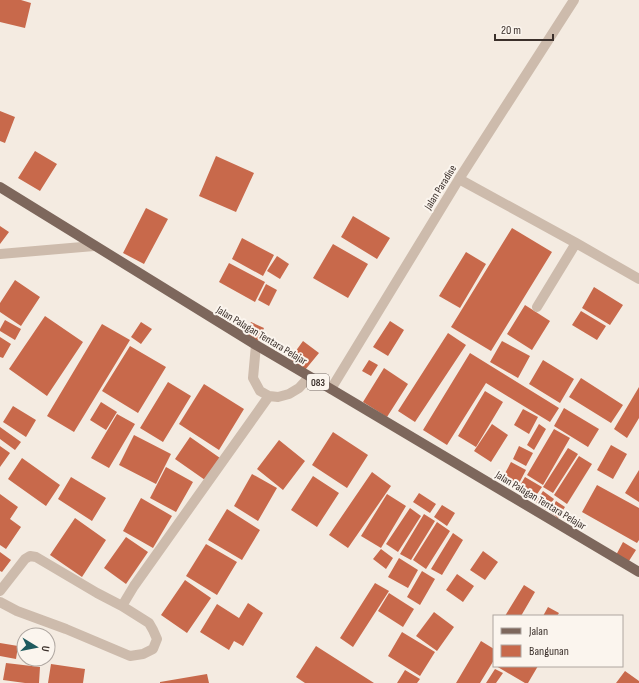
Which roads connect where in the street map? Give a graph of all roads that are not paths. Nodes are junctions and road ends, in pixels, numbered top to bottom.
1 (569, 2) edge
2 (459, 179) junction
3 (0, 187) edge
4 (576, 243) junction
5 (94, 246) junction
6 (0, 254) edge
7 (639, 279) edge
8 (537, 308) dead end
9 (256, 345) junction
10 (309, 377) junction
11 (331, 389) junction
12 (269, 396) junction
13 (639, 572) edge
14 (0, 591) edge
15 (0, 602) edge
16 (122, 606) junction

1 - 2 street, Jalan Paradise
2 - 4 street
2 - 11 street, Jalan Paradise
3 - 5 main road, Jalan Palagan Tentara Pelajar / 083
4 - 7 street
4 - 8 street
5 - 6 street
5 - 9 main road, Jalan Palagan Tentara Pelajar / 083
9 - 10 main road, Jalan Palagan Tentara Pelajar / 083
9 - 12 street
10 - 11 main road, Jalan Palagan Tentara Pelajar / 083
10 - 12 street
11 - 13 main road, Jalan Palagan Tentara Pelajar / 083
12 - 16 street
14 - 16 street
15 - 16 street

